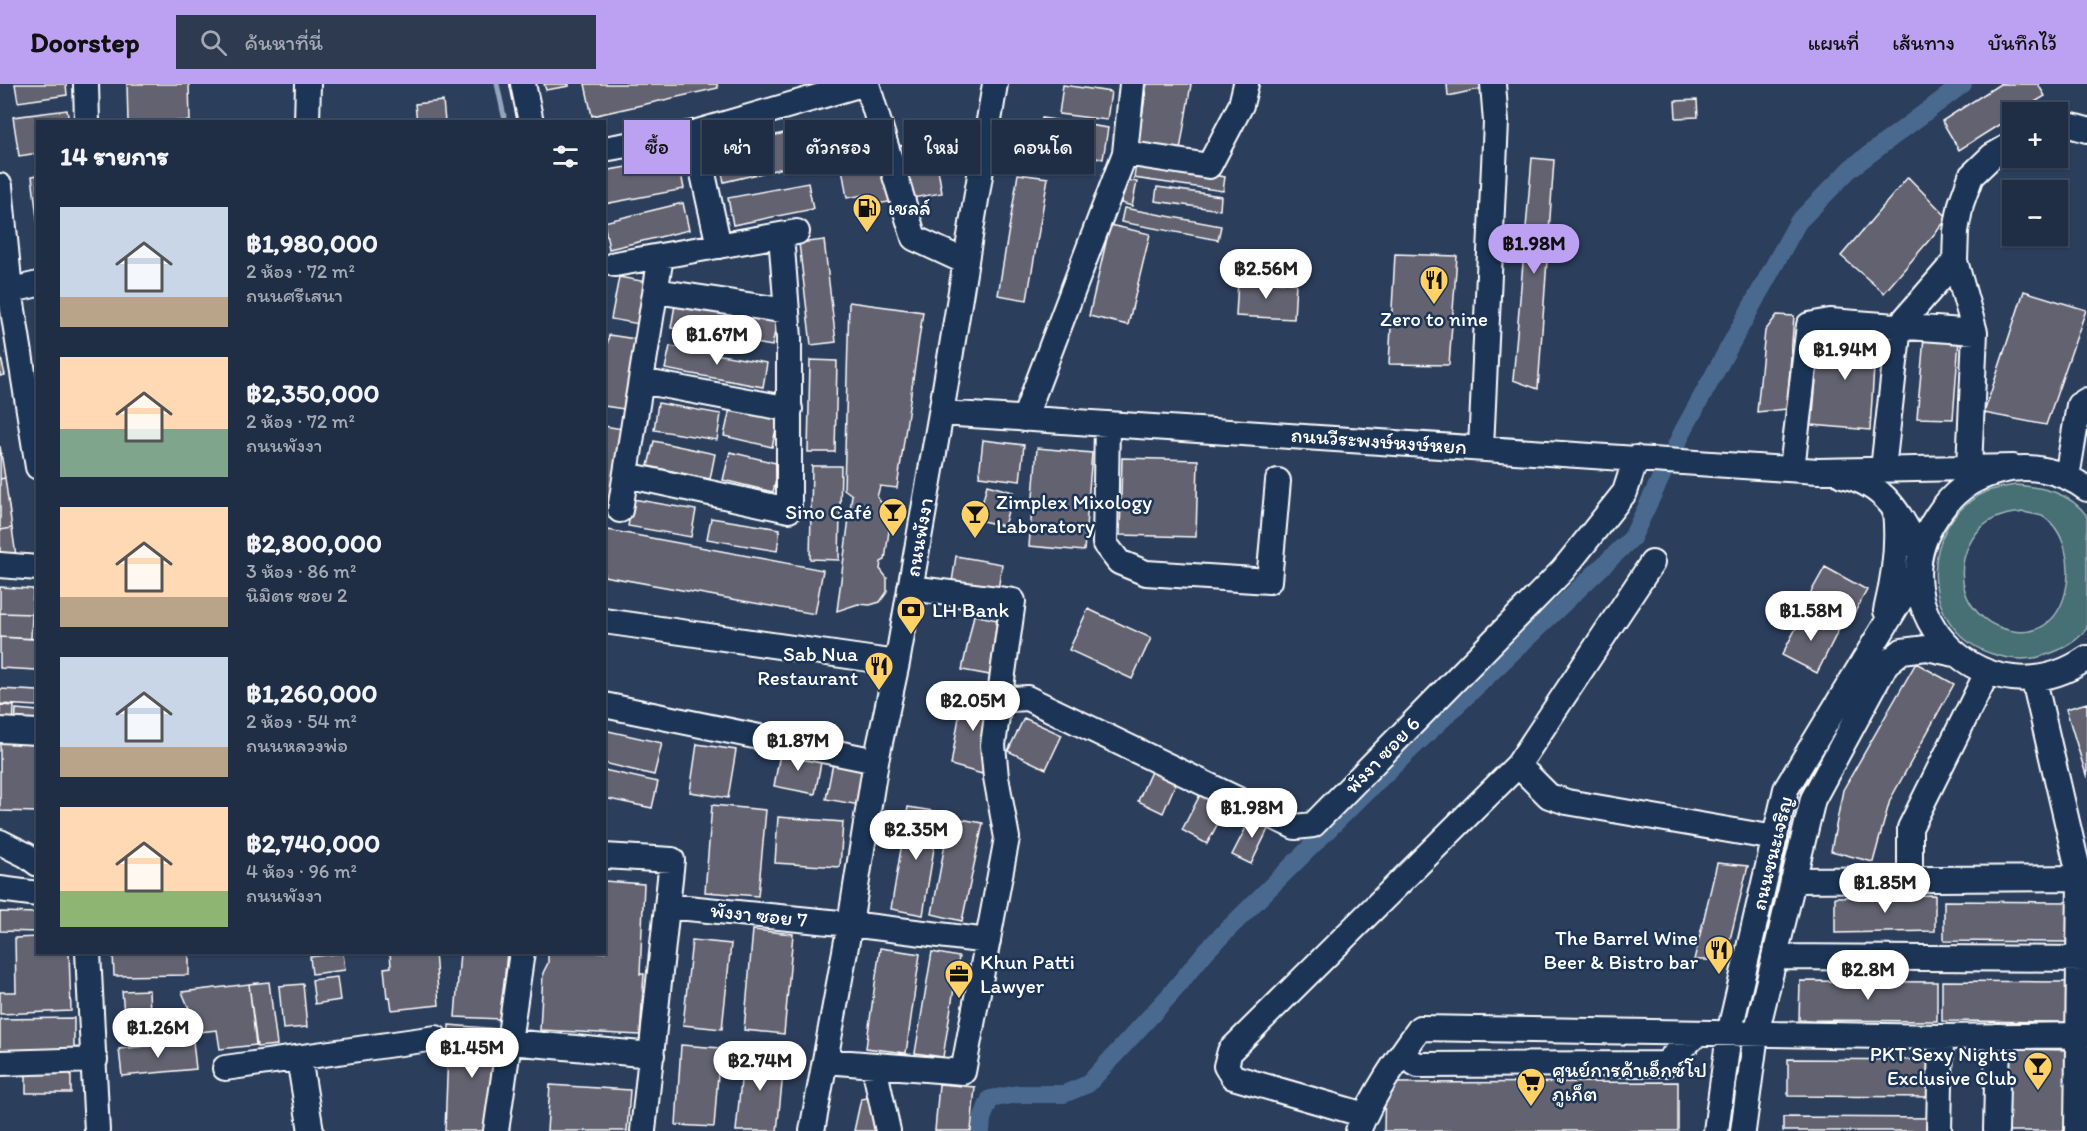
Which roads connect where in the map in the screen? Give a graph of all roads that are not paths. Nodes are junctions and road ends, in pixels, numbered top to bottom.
1 (86, 84) edge
2 (308, 84) edge
3 (524, 84) edge
4 (862, 84) edge
5 (867, 84) edge
6 (995, 84) edge
7 (1132, 84) edge
8 (1245, 84) edge
9 (1493, 84) edge
10 (87, 120) edge
11 (307, 120) edge
12 (531, 120) edge
13 (2068, 125) edge
14 (2087, 130) edge
15 (690, 133) edge
16 (624, 145) edge
17 (606, 149) edge
18 (2002, 150) edge
19 (1125, 153) junction
20 (690, 174) edge
21 (0, 186) edge
22 (710, 247) junction
23 (661, 256) junction
24 (1955, 261) junction
25 (966, 262) junction
26 (615, 264) dead end
27 (36, 284) edge
28 (656, 291) junction
29 (5, 292) edge
30 (787, 311) junction
31 (1899, 326) junction
32 (1975, 332) junction
33 (641, 381) junction
34 (2087, 400) edge
35 (790, 409) junction
36 (941, 413) junction
37 (1024, 419) junction
38 (1107, 424) junction
39 (1481, 448) junction
40 (36, 456) edge
41 (1641, 459) junction
42 (2013, 467) junction
43 (1969, 468) junction
44 (1792, 469) junction
45 (2044, 469) junction
46 (1883, 470) junction
47 (1818, 471) junction
48 (2078, 472) edge
49 (626, 475) junction
50 (1278, 481) dead end
51 (2087, 489) edge
52 (1894, 508) junction
53 (620, 510) dead end
54 (1919, 561) junction
55 (1652, 563) dead end
56 (0, 565) edge
57 (36, 568) edge
58 (910, 588) junction
59 (606, 621) edge
60 (1880, 634) junction
61 (1955, 654) junction
62 (897, 663) junction
63 (2082, 665) edge
64 (1987, 673) junction
65 (2034, 680) junction
66 (999, 700) junction
67 (606, 705) edge
68 (0, 730) edge
69 (36, 732) edge
70 (876, 761) junction
71 (1518, 765) junction
72 (1775, 837) junction
73 (0, 842) edge
74 (606, 856) edge
75 (36, 862) edge
76 (2084, 878) edge
77 (1793, 880) junction
78 (1910, 880) junction
79 (0, 889) edge
80 (36, 894) edge
81 (0, 903) edge
82 (667, 906) junction
83 (36, 908) edge
84 (850, 924) junction
85 (988, 940) junction
86 (88, 954) edge
87 (522, 954) edge
88 (1774, 957) junction
89 (2083, 958) edge
90 (1698, 1033) junction
91 (1729, 1034) junction
92 (1756, 1034) junction
93 (2082, 1035) edge
94 (1998, 1036) junction
95 (1941, 1037) junction
96 (436, 1038) dead end
97 (510, 1042) junction
98 (652, 1055) junction
99 (1401, 1055) junction
100 (299, 1058) junction
101 (95, 1060) junction
102 (825, 1061) junction
103 (0, 1063) edge
104 (874, 1066) junction
105 (225, 1068) dead end
106 (1362, 1123) edge
107 (98, 1131) edge
108 (311, 1131) edge
109 (496, 1131) edge
110 (644, 1131) edge
111 (812, 1131) edge
112 (888, 1131) edge
113 (1716, 1131) edge
114 (1743, 1131) edge
115 (1939, 1131) edge
116 (1996, 1131) edge
117 (2077, 1131) edge

1 - 10 street
2 - 11 street
3 - 12 street
4 - 15 street
5 - 25 street
6 - 25 street, ถนนพังงา
7 - 19 street
8 - 19 street
9 - 39 street
13 - 14 street
16 - 17 street
18 - 24 street
19 - 37 street
20 - 22 street
21 - 29 street
22 - 23 street
22 - 30 street
23 - 26 street
23 - 28 street
24 - 31 street
24 - 32 street
25 - 36 street, ถนนพังงา
27 - 29 street
28 - 30 street
28 - 33 street
29 - 40 street
30 - 35 street
31 - 32 street
31 - 44 street
31 - 46 street
32 - 43 street
33 - 35 street
33 - 49 street
34 - 48 street
35 - 49 street
36 - 37 street, ถนนวีระพงษ์หงษ์หยก
36 - 58 street, ถนนพังงา
37 - 38 street, ถนนวีระพงษ์หงษ์หยก
38 - 39 street, ถนนวีระพงษ์หงษ์หยก
38 - 50 street
39 - 41 street, ถนนวีระพงษ์หงษ์หยก
41 - 44 street, ถนนวีระพงษ์หงษ์หยก
41 - 66 street, พังงา ซอย 6
42 - 43 street, ถนนวีระพงษ์หงษ์หยก
42 - 45 street
42 - 54 street, ถนนชนะเจริญ
43 - 46 street, ถนนวีระพงษ์หงษ์หยก
44 - 47 street, ถนนวีระพงษ์หงษ์หยก
45 - 48 street
45 - 51 street
46 - 47 street, ถนนวีระพงษ์หงษ์หยก
47 - 52 street, ถนนวีระพงษ์หงษ์หยก
49 - 53 street
52 - 54 street, ถนนวีระพงษ์หงษ์หยก
52 - 60 street
54 - 60 street, ถนนชนะเจริญ
54 - 61 street
55 - 71 street
56 - 57 street
58 - 62 street, ถนนพังงา
58 - 66 street
59 - 62 street
60 - 72 street, ถนนชนะเจริญ
61 - 64 street
61 - 77 street, ถนนชนะเจริญ
62 - 70 street, ถนนพังงา
63 - 65 street
64 - 65 street
64 - 78 street
65 - 76 street
66 - 85 street
67 - 70 street
68 - 69 street
70 - 84 street, ถนนพังงา
71 - 72 street
71 - 106 street
72 - 91 street, ถนนชนะเจริญ
73 - 75 street
74 - 82 street
76 - 78 street
76 - 89 street
77 - 78 street
77 - 88 street, ถนนชนะเจริญ
79 - 80 street
81 - 83 street
82 - 84 street, พังงา ซอย 7
82 - 98 street
84 - 85 street, พังงา ซอย 7
84 - 102 street, ถนนพังงา
85 - 104 street
86 - 101 street
87 - 97 street
88 - 89 street
88 - 92 street, ถนนชนะเจริญ
89 - 93 street
90 - 91 street
90 - 99 street
90 - 99 street
91 - 92 street
91 - 113 street, ถนนชนะเจริญ
92 - 95 street
92 - 114 street, ถนนชนะเจริญ
93 - 94 street
93 - 117 street
94 - 95 street
94 - 116 street
95 - 115 street
96 - 100 street
97 - 98 street
97 - 109 street
98 - 110 street
99 - 106 street
100 - 105 street
100 - 108 street
101 - 103 street
101 - 107 street
102 - 104 street
102 - 111 street, ถนนพังงา
104 - 112 street

